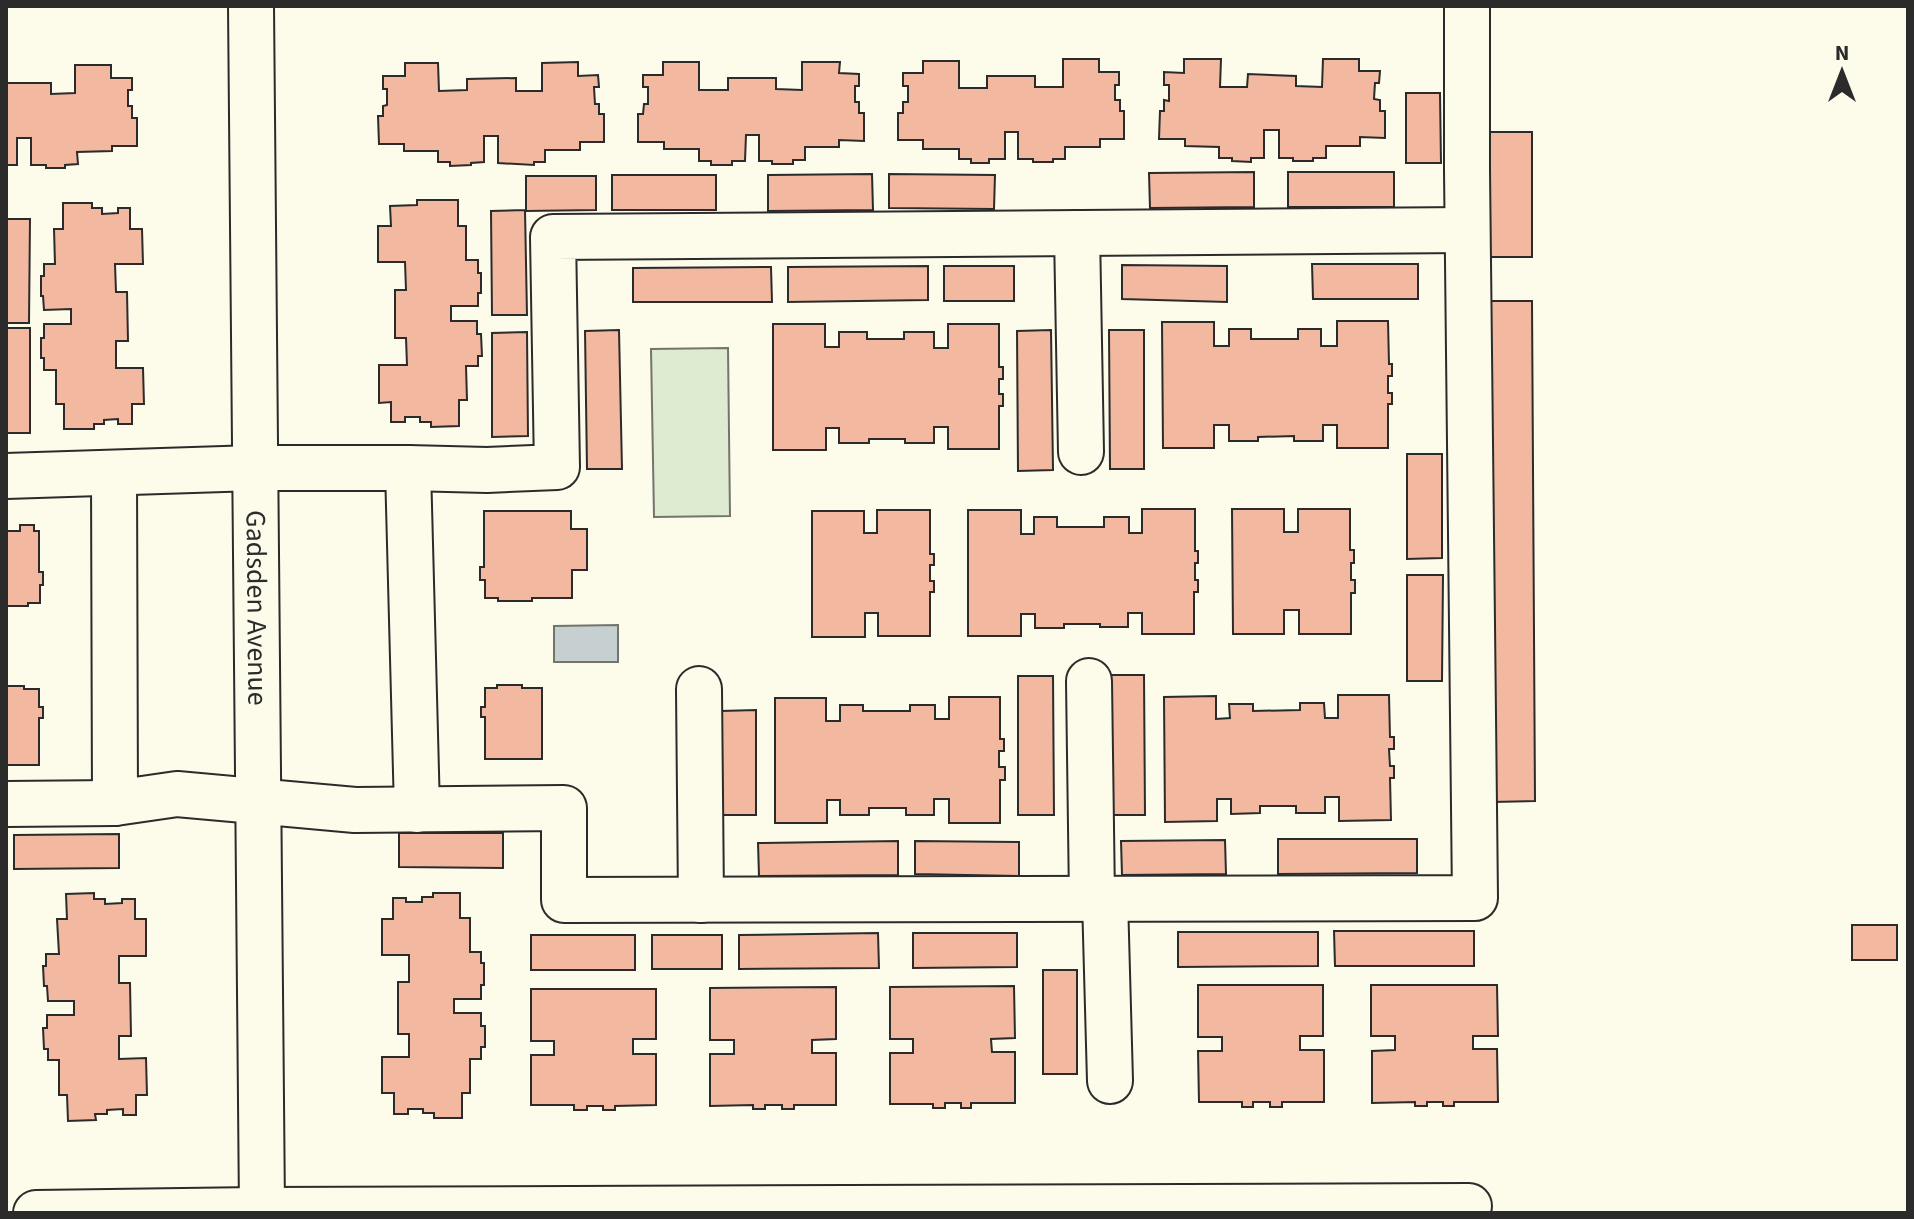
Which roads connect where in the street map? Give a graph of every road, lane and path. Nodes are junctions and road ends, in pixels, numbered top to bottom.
1 (251, 6) edge
2 (1467, 6) edge
3 (1467, 230) junction
4 (1077, 233) junction
5 (1081, 452) dead end
6 (255, 468) junction
7 (408, 468) junction
8 (114, 473) junction
9 (6, 476) edge
10 (1089, 681) dead end
11 (699, 689) dead end
12 (258, 801) junction
13 (115, 803) junction
14 (6, 804) edge
15 (417, 810) junction
16 (1098, 899) junction
17 (701, 900) junction
18 (1110, 1081) dead end
19 (1469, 1206) dead end
20 (262, 1210) junction
21 (36, 1213) edge

1 - 6 street, Gadsden Avenue
2 - 3 street
3 - 4 street
3 - 16 street
4 - 5 street
4 - 7 street
6 - 7 street
6 - 8 street
6 - 12 street, Gadsden Avenue
7 - 15 street
8 - 9 street
8 - 13 street
10 - 16 street
11 - 17 street
12 - 13 street
12 - 15 street
12 - 20 street, Gadsden Avenue
13 - 14 street
15 - 17 street
16 - 17 street
16 - 18 street
19 - 20 street
20 - 21 street

